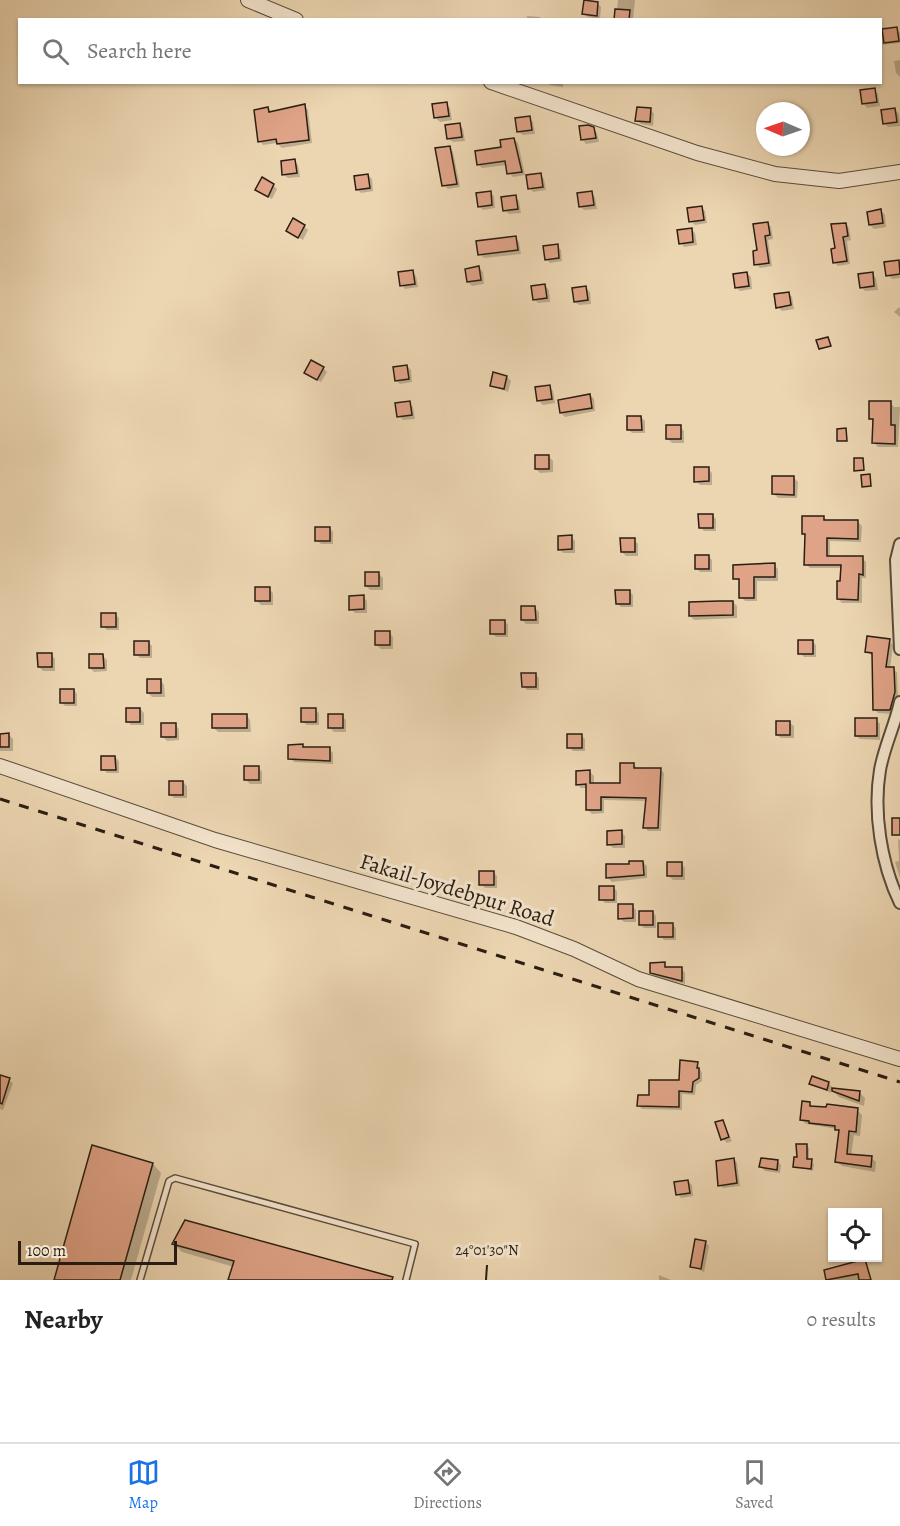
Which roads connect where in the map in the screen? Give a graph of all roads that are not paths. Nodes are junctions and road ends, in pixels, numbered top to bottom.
1 (248, 0) edge
2 (291, 18) edge
3 (497, 84) edge
4 (900, 172) edge
5 (900, 544) edge
6 (900, 649) edge
7 (900, 702) edge
8 (0, 766) edge
9 (900, 903) edge
10 (900, 1059) edge
11 (140, 1280) edge
12 (406, 1280) edge

1 - 2 street
3 - 4 street
5 - 6 street
7 - 9 street
8 - 10 street, Fakail-Joydebpur Road
11 - 12 lane

